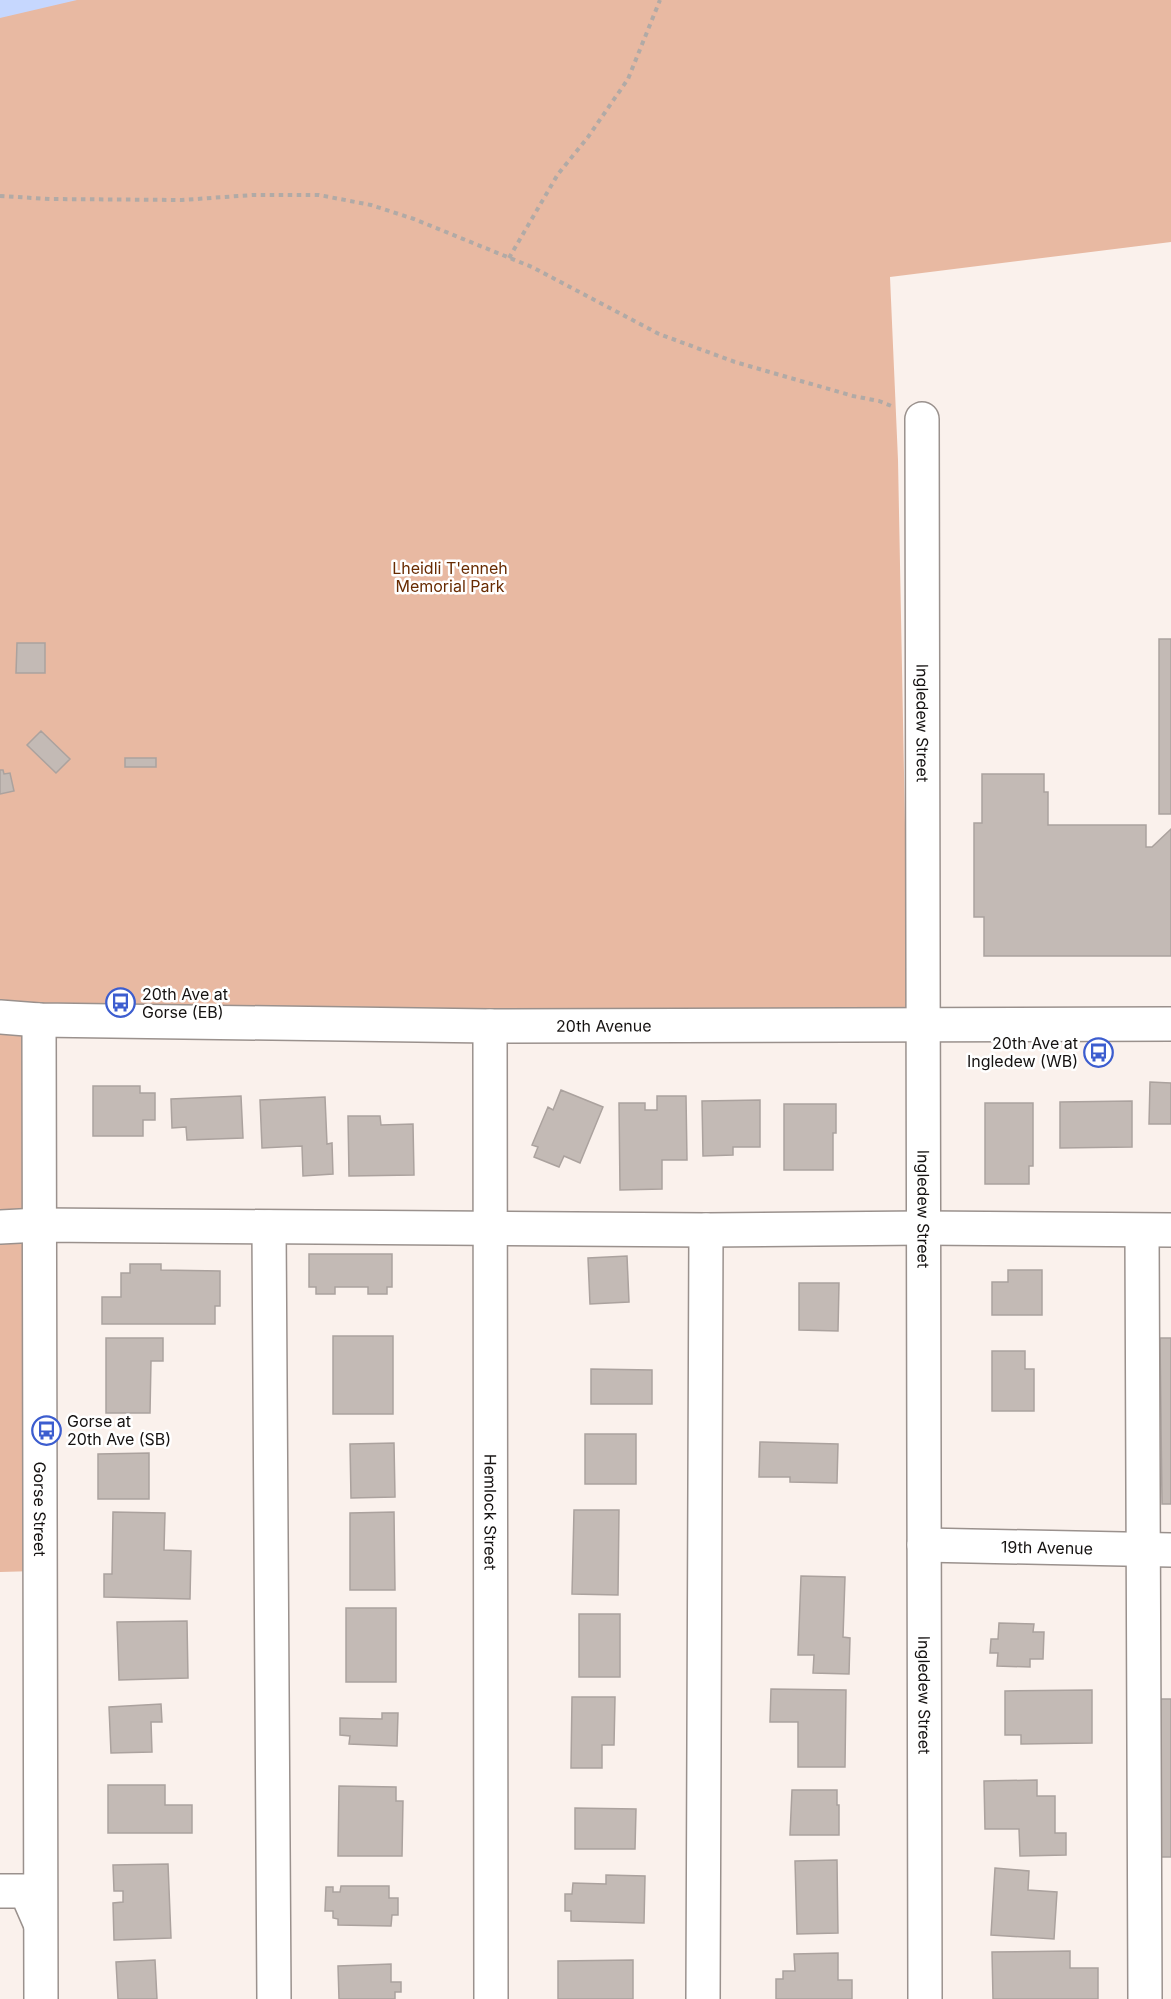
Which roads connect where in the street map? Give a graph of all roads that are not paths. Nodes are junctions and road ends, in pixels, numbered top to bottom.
1 (922, 419) road end
2 (0, 1017) edge
3 (39, 1020) junction
4 (1171, 1024) edge
5 (923, 1025) junction
6 (490, 1026) junction
7 (39, 1225) junction
8 (0, 1227) edge
9 (269, 1227) junction
10 (489, 1228) junction
11 (923, 1228) junction
12 (706, 1230) junction
13 (1156, 1231) edge
14 (924, 1545) junction
15 (1157, 1550) edge
16 (0, 1891) edge
17 (41, 1925) junction
18 (41, 1999) edge
19 (274, 1999) edge
20 (491, 1999) edge
21 (702, 1999) edge
22 (925, 1999) edge
23 (1146, 1999) edge

1 - 5 street, Ingledew Street
2 - 3 street, 20th Avenue
3 - 6 street, 20th Avenue
3 - 7 street, Gorse Street
4 - 5 street, 20th Avenue
5 - 6 street, 20th Avenue
5 - 11 street, Ingledew Street
6 - 10 street, Hemlock Street
7 - 8 street
7 - 9 street
7 - 17 street, Gorse Street
9 - 10 street
9 - 19 street
10 - 12 street
10 - 20 street, Hemlock Street
11 - 12 street
11 - 13 street
11 - 14 street, Ingledew Street
12 - 21 street
13 - 15 street
14 - 15 street, 19th Avenue
14 - 22 street, Ingledew Street
15 - 23 street
16 - 17 street
17 - 18 street, Gorse Street

